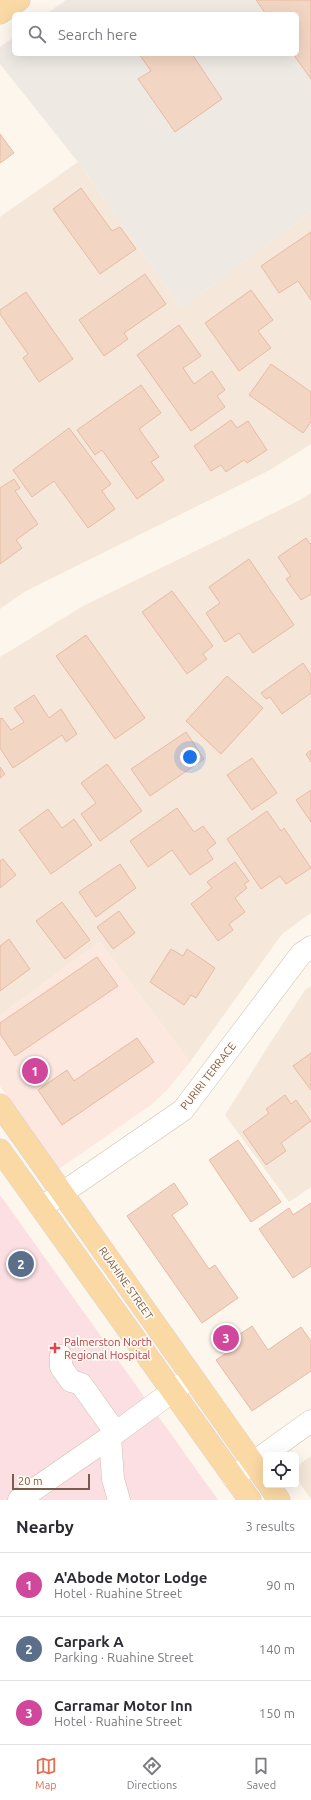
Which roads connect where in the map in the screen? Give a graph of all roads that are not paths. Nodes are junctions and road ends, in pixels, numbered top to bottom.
1 (19, 0) edge
2 (0, 13) edge
3 (311, 947) edge
4 (1, 1107) edge
5 (0, 1150) edge
6 (62, 1193) junction
7 (42, 1207) junction
8 (57, 1352) dead end
9 (192, 1377) junction
10 (172, 1392) junction
11 (311, 1421) edge
12 (113, 1435) junction
13 (253, 1462) junction
14 (233, 1477) junction
15 (263, 1477) edge
16 (271, 1488) edge
17 (19, 1500) edge
18 (119, 1500) edge
19 (250, 1500) edge
20 (279, 1500) edge

1 - 2 main road
3 - 6 street, PURIRI TERRACE
4 - 6 main road, RUAHINE STREET
5 - 7 main road
6 - 7 street, PURIRI TERRACE
6 - 9 main road, RUAHINE STREET
7 - 10 main road
8 - 12 street
9 - 10 street
9 - 13 main road, RUAHINE STREET
10 - 12 street
10 - 14 main road
11 - 13 street
12 - 17 street
12 - 18 street
13 - 14 street
13 - 15 main road, RUAHINE STREET
14 - 19 main road
16 - 20 main road

